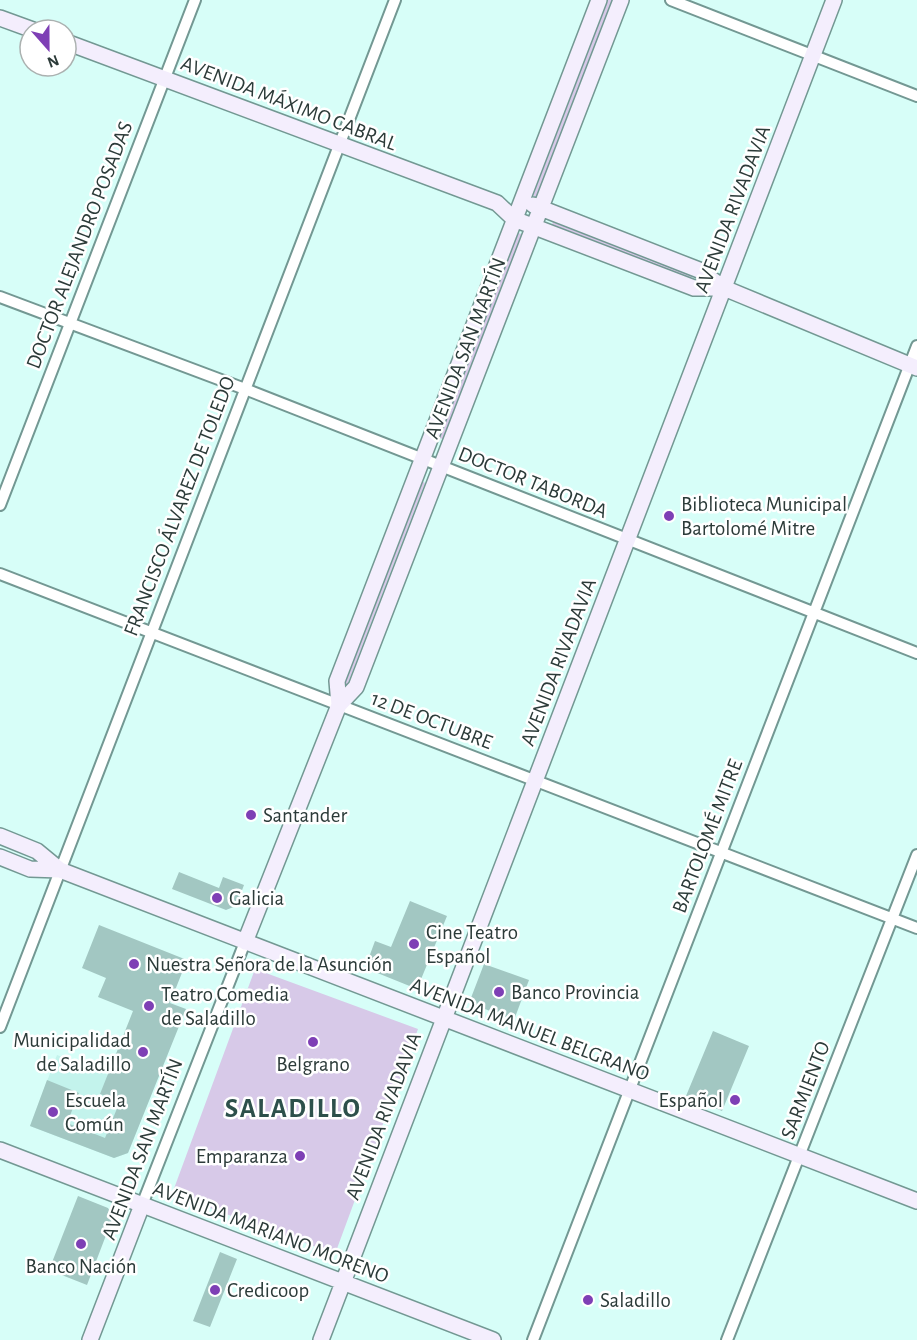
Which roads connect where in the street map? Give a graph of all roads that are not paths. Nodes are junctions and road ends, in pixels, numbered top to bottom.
1 (195, 0) edge
2 (395, 0) edge
3 (599, 0) edge
4 (621, 0) edge
5 (671, 0) edge
6 (834, 0) edge
7 (0, 18) edge
8 (18, 25) edge
9 (78, 47) edge
10 (813, 55) junction
11 (164, 79) junction
12 (917, 96) edge
13 (340, 144) junction
14 (521, 201) junction
15 (497, 203) junction
16 (542, 207) junction
17 (514, 219) junction
18 (535, 226) junction
19 (724, 288) junction
20 (0, 297) edge
21 (70, 324) junction
22 (917, 346) edge
23 (913, 366) edge
24 (245, 389) junction
25 (422, 459) junction
26 (441, 467) junction
27 (0, 505) edge
28 (627, 540) junction
29 (0, 574) edge
30 (813, 614) junction
31 (152, 633) junction
32 (917, 653) edge
33 (339, 705) junction
34 (535, 780) junction
35 (0, 836) edge
36 (721, 852) junction
37 (917, 855) edge
38 (0, 857) edge
39 (60, 870) junction
40 (892, 918) junction
41 (917, 928) edge
42 (245, 942) junction
43 (443, 1018) junction
44 (0, 1027) edge
45 (629, 1089) junction
46 (0, 1150) edge
47 (800, 1156) junction
48 (917, 1201) edge
49 (142, 1205) junction
50 (343, 1282) junction
51 (90, 1340) edge
52 (321, 1340) edge
53 (493, 1340) edge
54 (533, 1340) edge
55 (727, 1340) edge

1 - 11 street, DOCTOR ALEJANDRO POSADAS
2 - 13 street, FRANCISCO ÁLVAREZ DE TOLEDO
3 - 14 main road, AVENIDA SAN MARTÍN
4 - 16 main road, AVENIDA SAN MARTÍN
5 - 10 street
6 - 10 main road, AVENIDA RIVADAVIA
7 - 8 main road
9 - 11 main road, AVENIDA MÁXIMO CABRAL
10 - 12 street
10 - 19 main road, AVENIDA RIVADAVIA
11 - 13 main road, AVENIDA MÁXIMO CABRAL
11 - 21 street, DOCTOR ALEJANDRO POSADAS
13 - 15 main road, AVENIDA MÁXIMO CABRAL
13 - 24 street, FRANCISCO ÁLVAREZ DE TOLEDO
14 - 15 main road, AVENIDA MÁXIMO CABRAL
14 - 16 main road, AVENIDA MÁXIMO CABRAL
14 - 17 main road, AVENIDA SAN MARTÍN
15 - 17 main road, AVENIDA MÁXIMO CABRAL
16 - 18 main road, AVENIDA SAN MARTÍN
16 - 19 main road, AVENIDA MÁXIMO CABRAL
17 - 18 main road, AVENIDA MÁXIMO CABRAL
17 - 25 main road, AVENIDA SAN MARTÍN
18 - 19 main road, AVENIDA MÁXIMO CABRAL
18 - 26 main road, AVENIDA SAN MARTÍN
19 - 23 main road, AVENIDA MÁXIMO CABRAL
19 - 28 main road, AVENIDA RIVADAVIA
20 - 21 street, DOCTOR TABORDA
21 - 24 street, DOCTOR TABORDA
21 - 27 street, DOCTOR ALEJANDRO POSADAS
22 - 23 street, BARTOLOMÉ MITRE
23 - 30 street, BARTOLOMÉ MITRE
24 - 25 street, DOCTOR TABORDA
24 - 31 street, FRANCISCO ÁLVAREZ DE TOLEDO
25 - 26 street, DOCTOR TABORDA
25 - 33 main road, AVENIDA SAN MARTÍN
26 - 28 street, DOCTOR TABORDA
26 - 33 main road, AVENIDA SAN MARTÍN
28 - 30 street, DOCTOR TABORDA
28 - 34 main road, AVENIDA RIVADAVIA
29 - 31 street, 12 DE OCTUBRE
30 - 32 street, DOCTOR TABORDA
30 - 36 street, BARTOLOMÉ MITRE
31 - 33 street, 12 DE OCTUBRE
31 - 39 street, FRANCISCO ÁLVAREZ DE TOLEDO
33 - 34 street, 12 DE OCTUBRE
33 - 42 main road, AVENIDA SAN MARTÍN
34 - 36 street, 12 DE OCTUBRE
34 - 43 main road, AVENIDA RIVADAVIA
35 - 39 main road, AVENIDA MANUEL BELGRANO
36 - 40 street, 12 DE OCTUBRE
36 - 45 street, BARTOLOMÉ MITRE
37 - 40 street, SARMIENTO
38 - 39 main road, AVENIDA MANUEL BELGRANO
39 - 42 main road, AVENIDA MANUEL BELGRANO
39 - 44 street, FRANCISCO ÁLVAREZ DE TOLEDO
40 - 41 street, 12 DE OCTUBRE
40 - 47 street, SARMIENTO
42 - 43 main road, AVENIDA MANUEL BELGRANO
42 - 49 street, AVENIDA SAN MARTÍN
43 - 45 main road, AVENIDA MANUEL BELGRANO
43 - 50 main road, AVENIDA RIVADAVIA
45 - 47 main road, AVENIDA MANUEL BELGRANO
45 - 54 street, BARTOLOMÉ MITRE
46 - 49 main road, AVENIDA MARIANO MORENO
47 - 48 main road, AVENIDA MANUEL BELGRANO
47 - 55 street, SARMIENTO
49 - 50 main road, AVENIDA MARIANO MORENO
49 - 51 main road, AVENIDA SAN MARTÍN
50 - 52 main road, AVENIDA RIVADAVIA
50 - 53 main road, AVENIDA MARIANO MORENO

